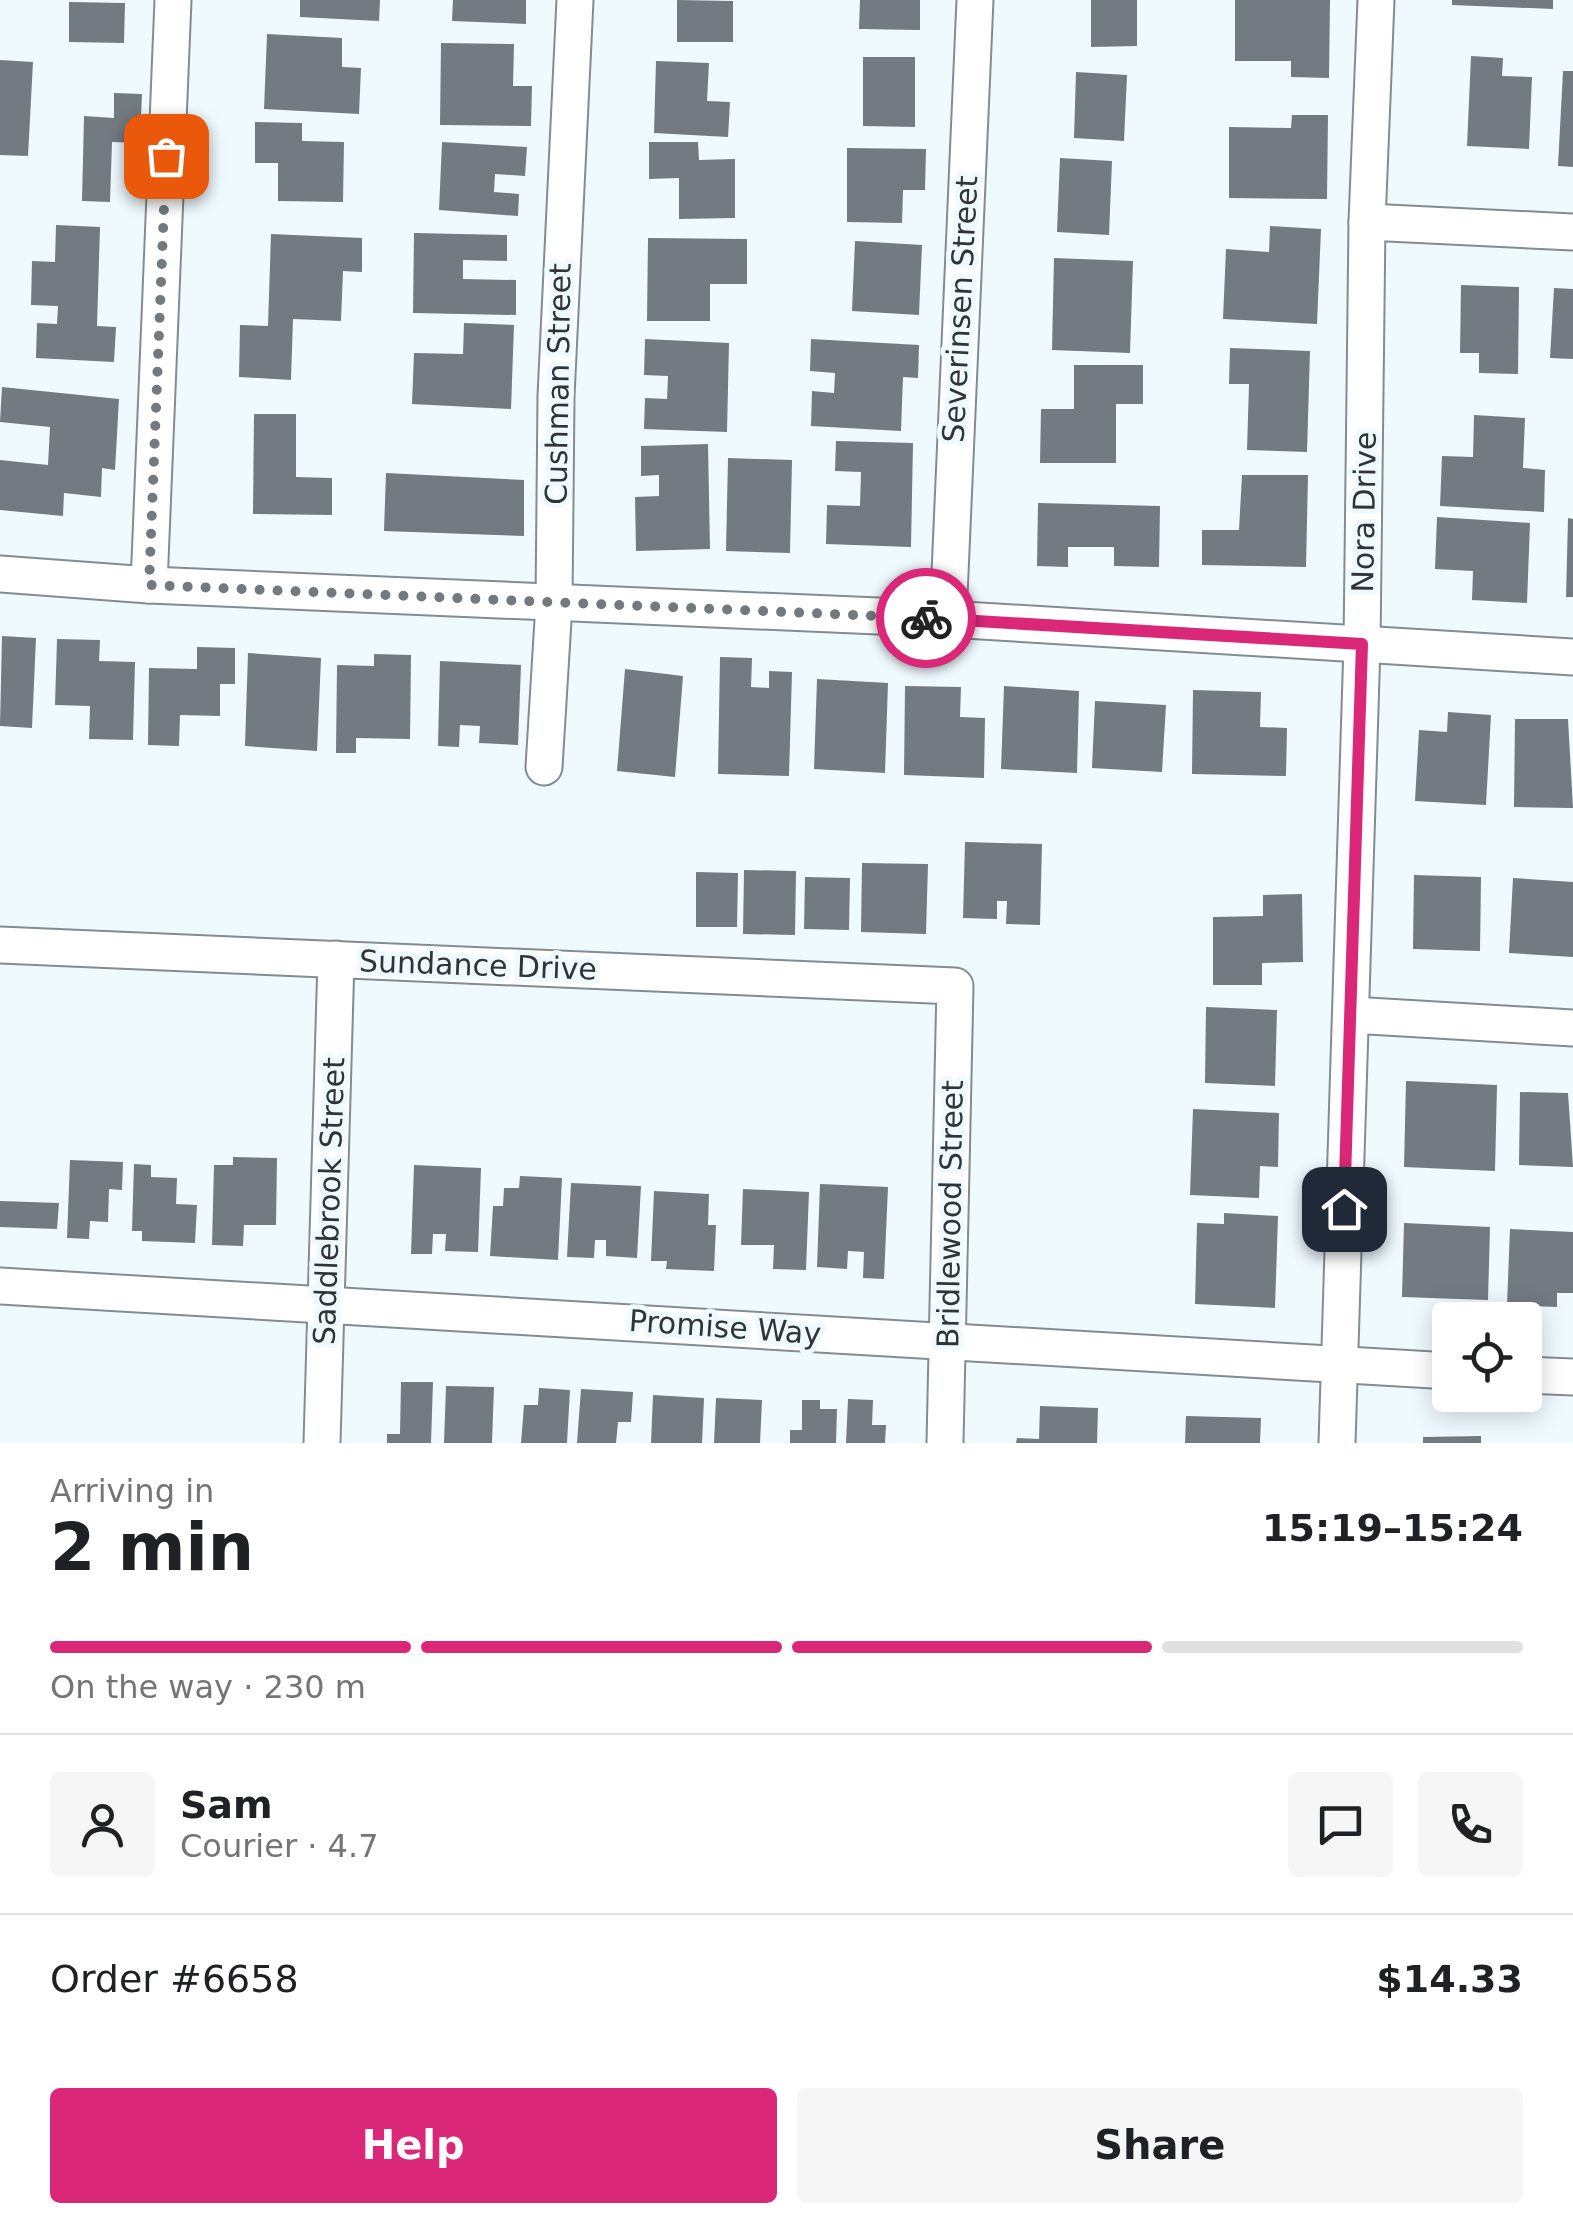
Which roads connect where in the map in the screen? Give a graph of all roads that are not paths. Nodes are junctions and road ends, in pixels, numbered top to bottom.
1 (172, 0) edge
2 (575, 0) edge
3 (975, 0) edge
4 (1376, 0) edge
5 (1368, 222) junction
6 (1573, 232) edge
7 (0, 574) edge
8 (149, 585) junction
9 (554, 604) junction
10 (948, 619) junction
11 (1362, 644) junction
12 (1573, 657) edge
13 (544, 767) dead end
14 (0, 945) edge
15 (336, 959) junction
16 (955, 986) joint
17 (1351, 1015) junction
18 (1573, 1028) edge
19 (0, 1286) edge
20 (326, 1303) junction
21 (947, 1341) junction
22 (1340, 1365) junction
23 (1432, 1369) edge
24 (1542, 1375) edge
25 (1573, 1377) edge
26 (322, 1443) edge
27 (945, 1443) edge
28 (1337, 1443) edge

1 - 8 street
2 - 9 street, Cushman Street
3 - 10 street, Severinsen Street
4 - 5 street, Nora Drive
5 - 6 street
5 - 11 street, Nora Drive
7 - 8 street
8 - 9 street
9 - 10 street
9 - 13 street, Cushman Street
10 - 11 street
11 - 12 street
11 - 17 street, Nora Drive
14 - 15 street, Sundance Drive
15 - 16 street, Sundance Drive
15 - 20 street, Saddlebrook Street
16 - 21 street, Bridlewood Street
17 - 18 street
17 - 22 street, Nora Drive
19 - 20 street, Promise Way
20 - 21 street, Promise Way
20 - 26 street, Saddlebrook Street
21 - 22 street, Promise Way
21 - 27 street, Bridlewood Street
22 - 23 street, Promise Way
22 - 28 street, Nora Drive
24 - 25 street

